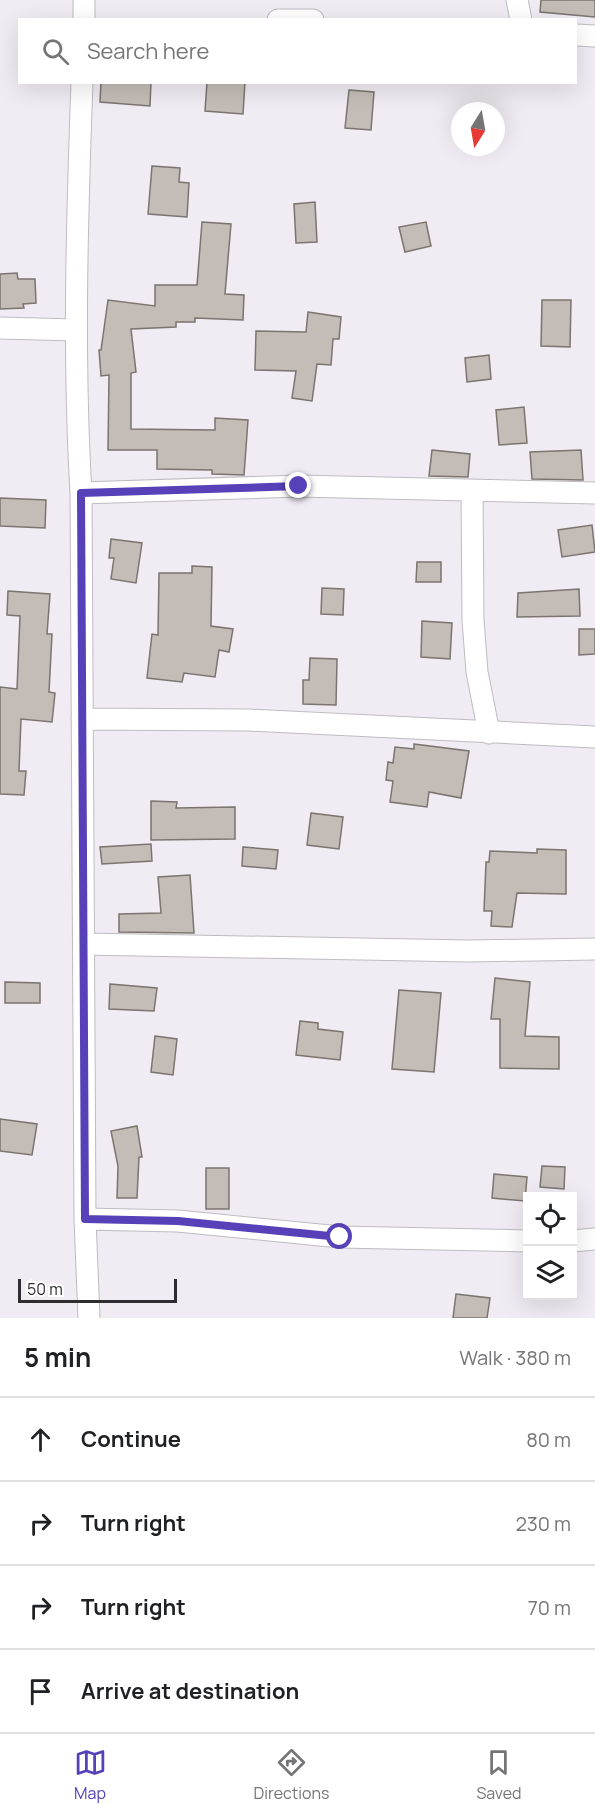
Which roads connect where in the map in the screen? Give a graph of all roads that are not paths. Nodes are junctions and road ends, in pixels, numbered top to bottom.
1 (84, 0) edge
2 (517, 0) edge
3 (84, 18) edge
4 (521, 18) edge
5 (577, 35) edge
6 (595, 36) edge
7 (82, 84) edge
8 (0, 328) edge
9 (76, 330) junction
10 (472, 492) junction
11 (81, 493) junction
12 (595, 493) edge
13 (82, 719) junction
14 (489, 733) junction
15 (595, 737) edge
16 (84, 944) junction
17 (595, 949) edge
18 (85, 1219) junction
19 (595, 1239) edge
20 (523, 1241) edge
21 (577, 1241) edge
22 (88, 1318) edge

1 - 3 street
2 - 4 street
5 - 6 street
7 - 9 street
8 - 9 street
9 - 11 street
10 - 11 street
10 - 12 street
10 - 14 street
11 - 13 street
13 - 14 street
13 - 16 street
14 - 15 street
16 - 17 street
16 - 18 street
18 - 20 street
18 - 22 street
19 - 21 street

